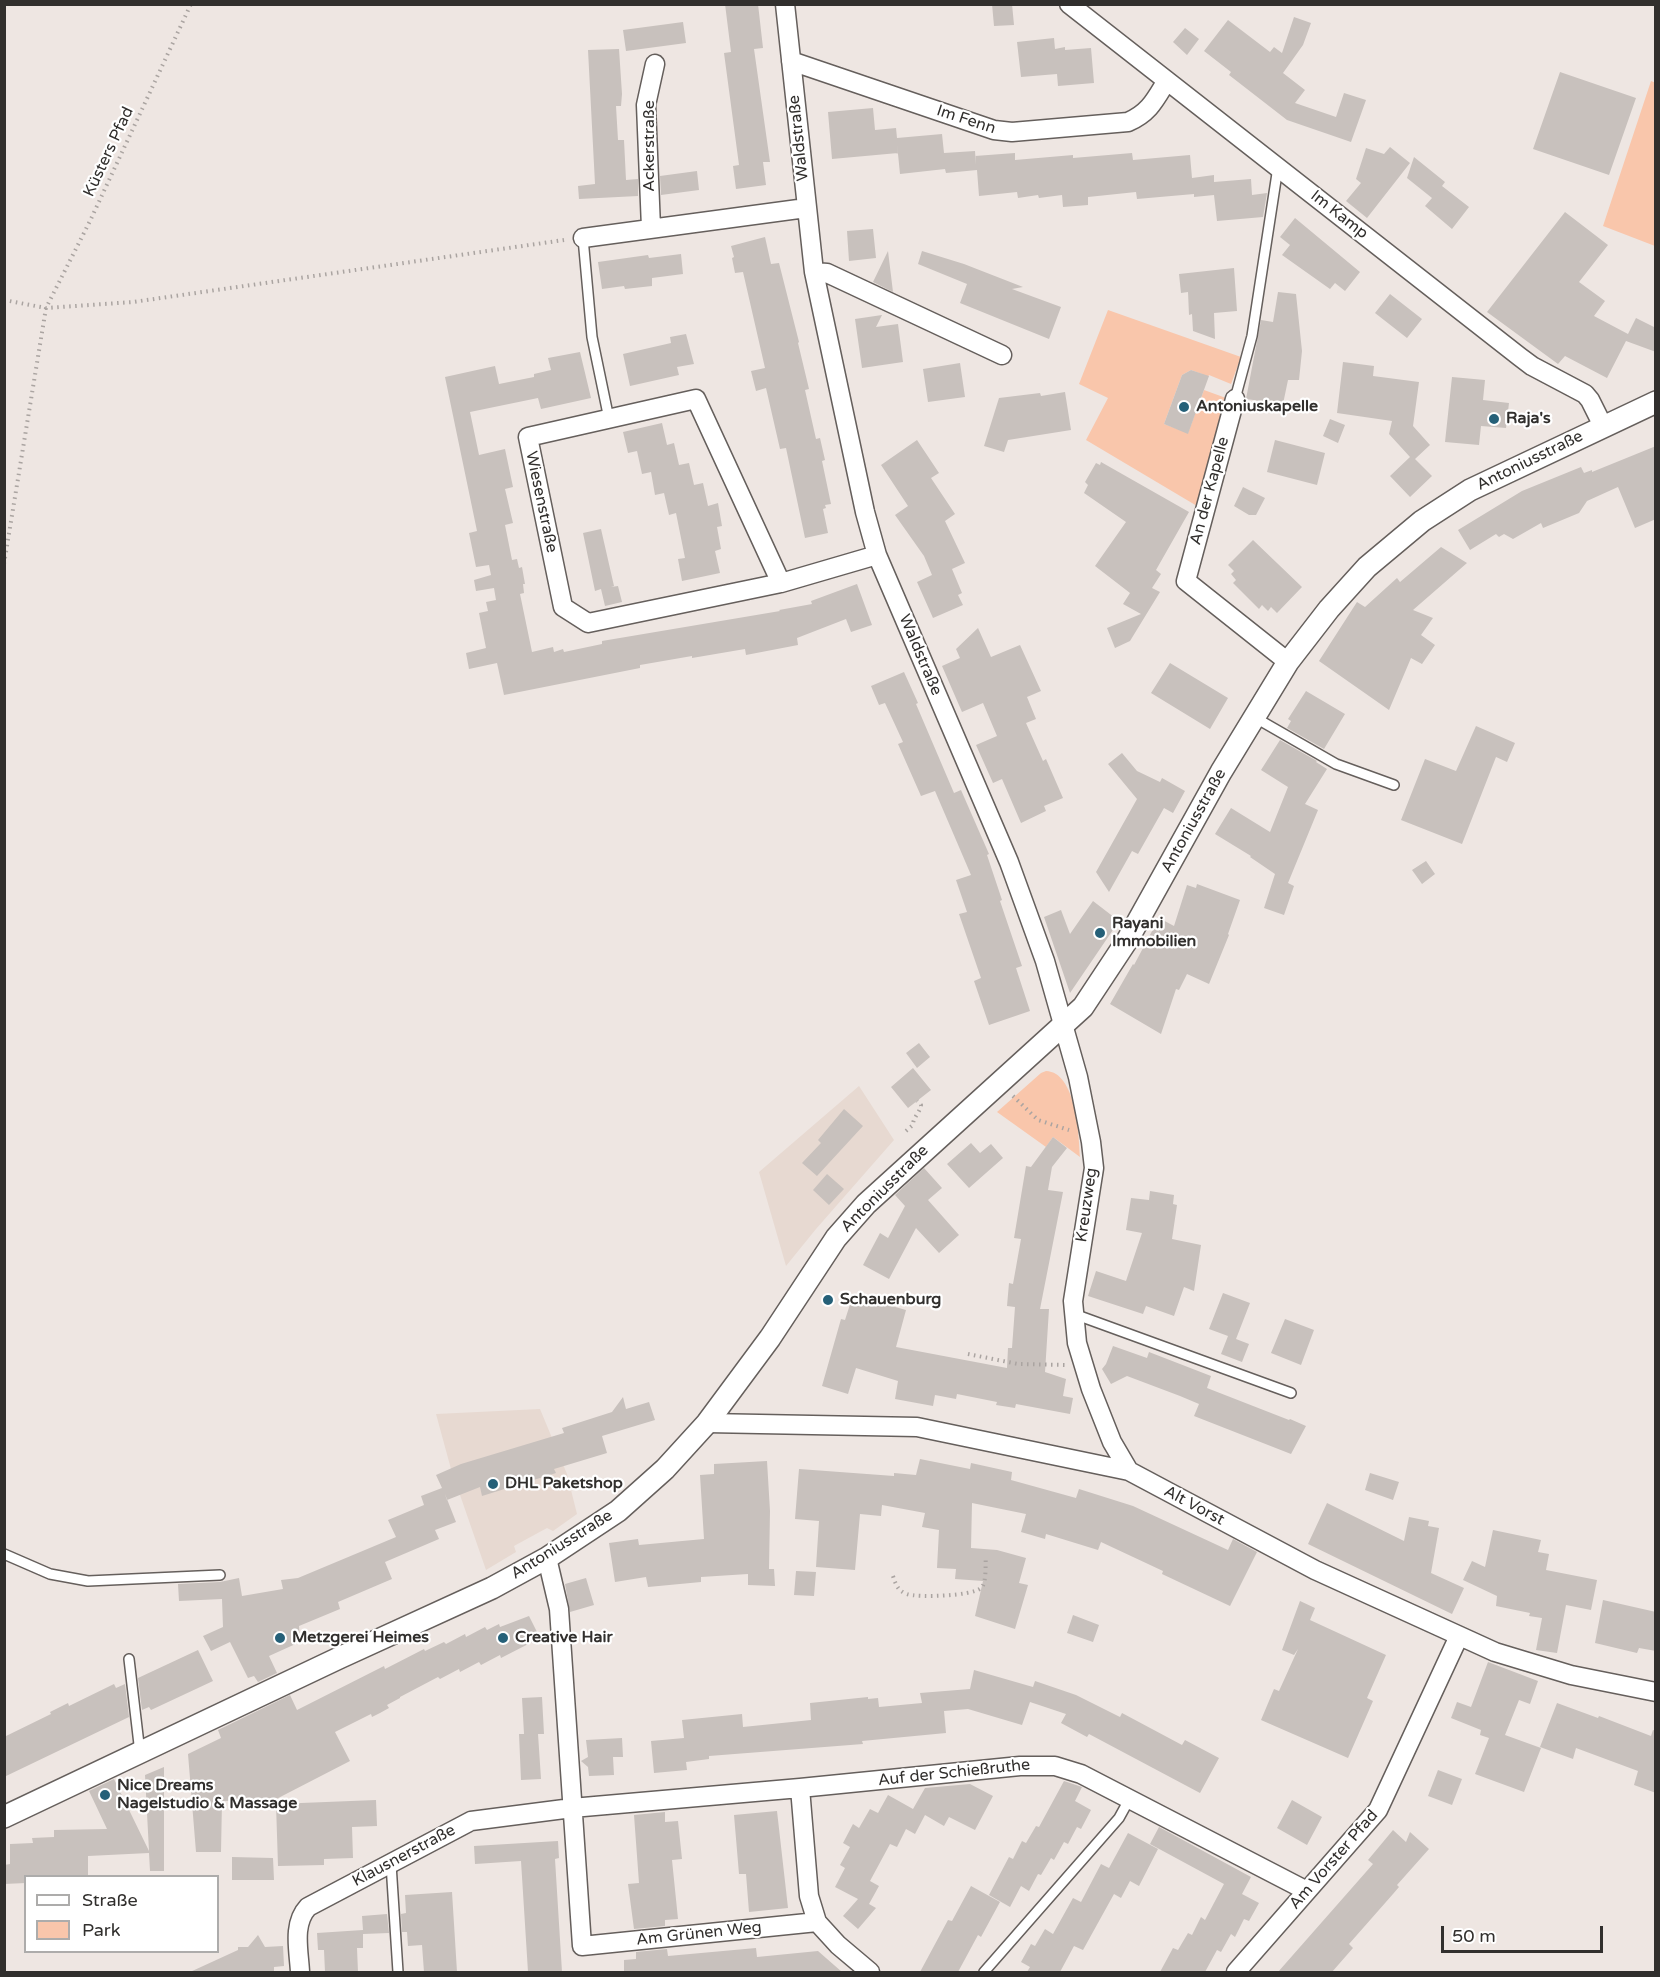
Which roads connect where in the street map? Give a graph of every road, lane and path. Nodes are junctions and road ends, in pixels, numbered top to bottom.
1 (191, 4) edge
2 (786, 4) edge
3 (1069, 4) edge
4 (791, 61) junction
5 (656, 64) dead end
6 (1166, 82) junction
7 (1278, 167) junction
8 (806, 208) junction
9 (651, 228) junction
10 (583, 238) junction
11 (814, 272) junction
12 (4, 300) edge
13 (46, 308) junction
14 (1002, 355) dead end
15 (1235, 399) joint
16 (1656, 402) edge
17 (609, 419) junction
18 (1602, 426) junction
19 (877, 555) junction
20 (4, 564) edge
21 (781, 583) junction
22 (1288, 662) junction
23 (1254, 717) junction
24 (1394, 785) dead end
25 (1063, 1026) junction
26 (999, 1084) junction
27 (917, 1101) dead end
28 (1089, 1129) junction
29 (906, 1131) dead end
30 (1074, 1314) junction
31 (968, 1354) dead end
32 (1084, 1365) junction
33 (1291, 1393) dead end
34 (707, 1423) junction
35 (1129, 1471) junction
36 (4, 1554) edge
37 (986, 1556) dead end
38 (547, 1558) junction
39 (220, 1575) dead end
40 (893, 1576) dead end
41 (1459, 1636) junction
42 (129, 1659) dead end
43 (1656, 1692) edge
44 (140, 1753) junction
45 (800, 1788) junction
46 (1130, 1798) junction
47 (572, 1808) junction
48 (4, 1817) edge
49 (391, 1864) junction
50 (1307, 1891) junction
51 (817, 1922) junction
52 (300, 1972) edge
53 (398, 1972) edge
54 (870, 1972) edge
55 (984, 1972) edge
56 (1236, 1972) edge

1 - 13 path, Küsters Pfad
2 - 4 street, Waldstraße
3 - 6 street, Im Kamp
4 - 6 street, Im Fenn
4 - 8 street, Waldstraße
5 - 9 street, Ackerstraße
6 - 7 street, Im Kamp
7 - 15 lane, An der Kapelle
7 - 18 street, Im Kamp
8 - 9 street
8 - 11 street, Waldstraße
9 - 10 street
10 - 13 path
10 - 17 lane
11 - 14 street
11 - 19 street, Waldstraße
12 - 13 path
13 - 20 path, Küsters Pfad
15 - 22 street, An der Kapelle
16 - 18 street, Antoniusstraße
17 - 21 street, Wiesenstraße
17 - 21 street, Wiesenstraße
18 - 22 street, Antoniusstraße
19 - 21 street, Wiesenstraße
19 - 25 street, Waldstraße
22 - 23 street, Antoniusstraße
23 - 24 lane
23 - 25 street, Antoniusstraße
25 - 26 street, Antoniusstraße
25 - 28 street, Kreuzweg
26 - 28 path
26 - 34 street, Antoniusstraße
27 - 29 path
28 - 30 street, Kreuzweg
30 - 32 street, Kreuzweg
30 - 33 lane
31 - 32 path
32 - 35 street, Kreuzweg
34 - 35 street, Alt Vorst
34 - 38 street, Antoniusstraße
35 - 41 street, Alt Vorst
36 - 39 lane
37 - 40 path
38 - 44 street, Antoniusstraße
38 - 47 street
41 - 43 street, Alt Vorst
41 - 50 street, Am Vorster Pfad
42 - 44 lane
44 - 48 street, Antoniusstraße
45 - 46 street, Auf der Schießruthe
45 - 47 street, Auf der Schießruthe
45 - 51 street
46 - 50 street, Auf der Schießruthe
46 - 55 lane
47 - 49 street, Klausnerstraße
47 - 51 street, Am Grünen Weg
49 - 52 street, Klausnerstraße
49 - 53 lane
50 - 56 street, Am Vorster Pfad
51 - 54 street

